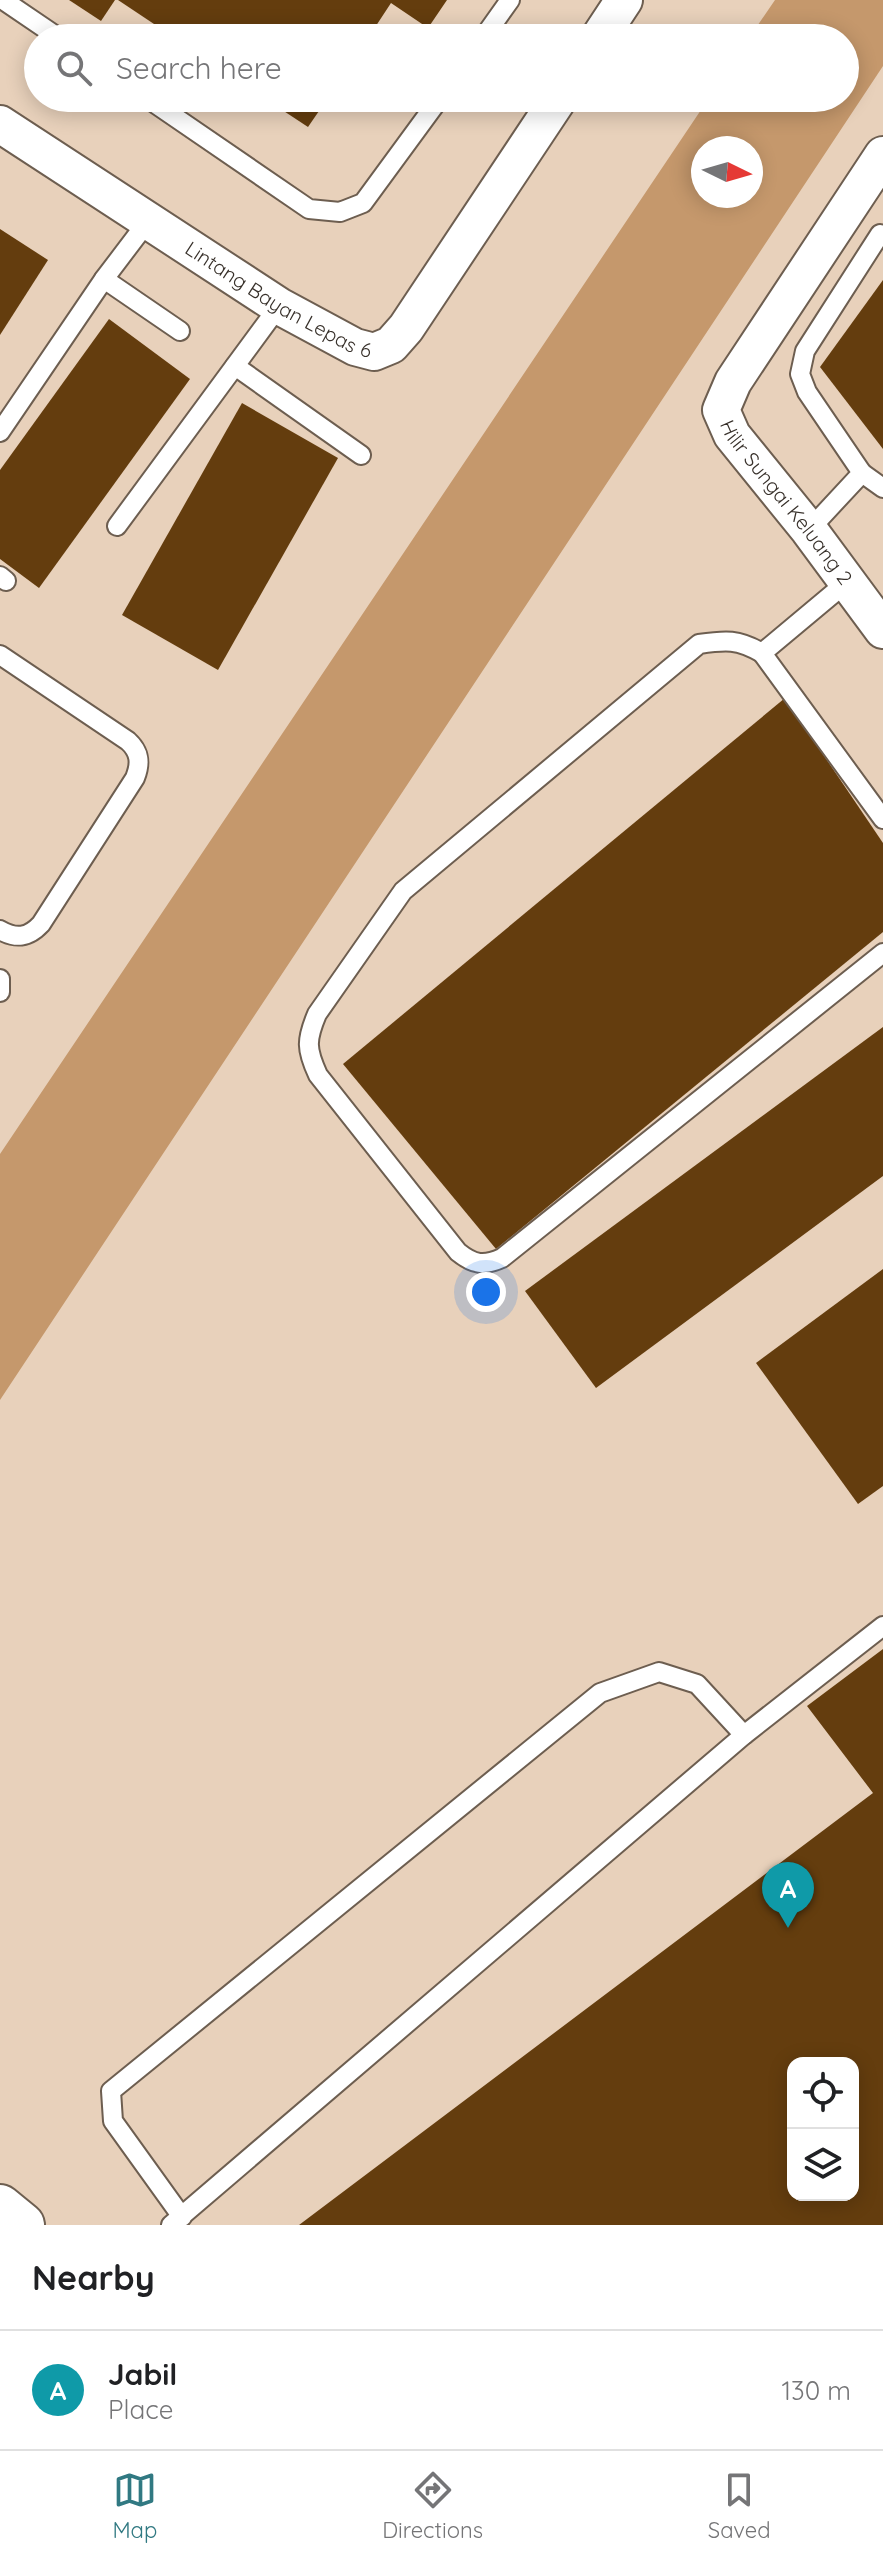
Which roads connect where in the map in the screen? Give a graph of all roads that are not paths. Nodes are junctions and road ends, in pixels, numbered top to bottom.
1 (3, 0) edge
2 (510, 0) edge
3 (619, 2) edge
4 (38, 24) edge
5 (493, 24) edge
6 (607, 24) edge
7 (167, 112) edge
8 (430, 112) edge
9 (550, 112) edge
10 (0, 124) edge
11 (883, 155) edge
12 (148, 221) junction
13 (880, 234) dead end
14 (104, 279) junction
15 (279, 306) junction
16 (180, 331) dead end
17 (235, 366) junction
18 (0, 432) edge
19 (361, 455) dead end
20 (862, 473) junction
21 (883, 488) edge
22 (117, 526) dead end
23 (809, 530) junction
24 (847, 582) junction
25 (883, 630) edge
26 (762, 653) junction
27 (0, 655) edge
28 (883, 819) edge
29 (0, 930) edge
30 (883, 953) edge
31 (0, 979) edge
32 (0, 992) edge
33 (883, 1626) edge
34 (744, 1735) junction
35 (0, 2207) edge
36 (176, 2221) edge
37 (22, 2225) edge

1 - 4 lane
2 - 5 lane
3 - 6 street
7 - 8 lane
9 - 15 street, Lintang Bayan Lepas 6
10 - 12 street, Lintang Bayan Lepas 6
11 - 23 street, Hilir Sungai Keluang 2
12 - 14 lane
12 - 15 street, Lintang Bayan Lepas 6
13 - 20 lane
14 - 16 lane
14 - 18 lane
15 - 17 lane
17 - 19 lane
17 - 22 lane
20 - 21 lane
20 - 23 lane
23 - 24 street, Hilir Sungai Keluang 2
24 - 25 street, Hilir Sungai Keluang 2
24 - 26 lane
26 - 28 lane
26 - 30 lane
27 - 29 lane
31 - 32 lane
33 - 34 lane
34 - 36 lane
34 - 36 lane
35 - 37 street

